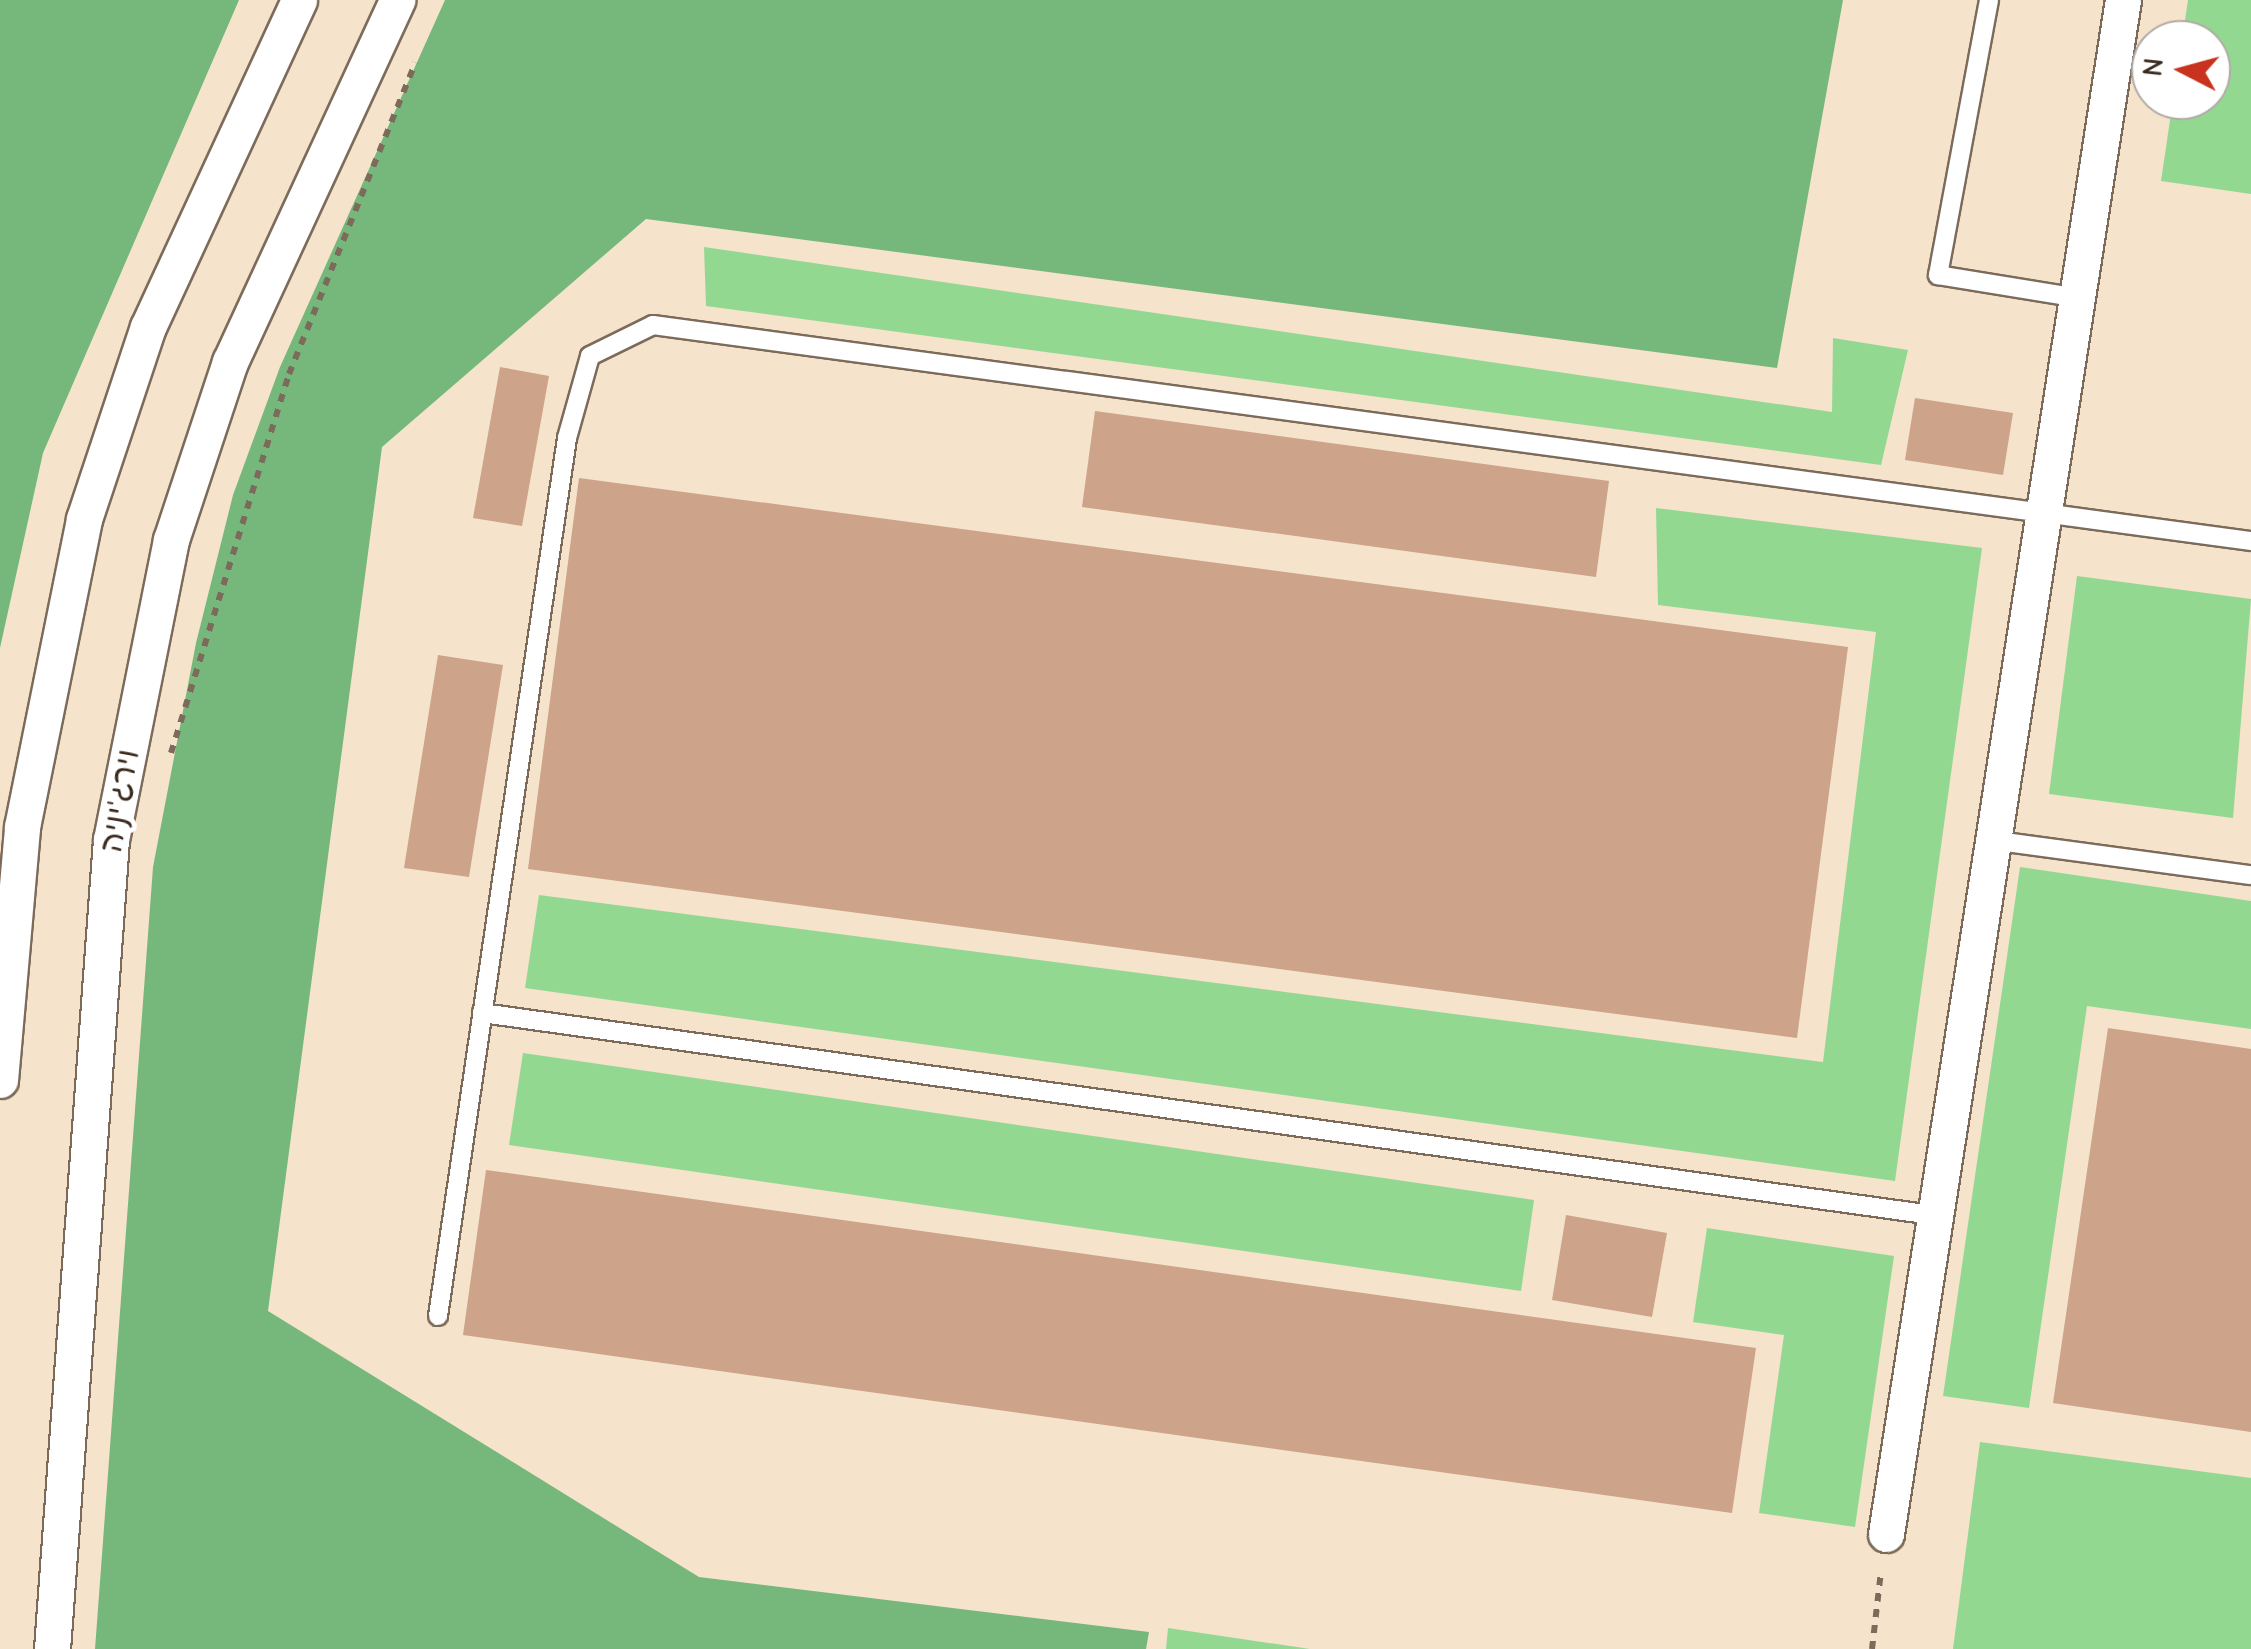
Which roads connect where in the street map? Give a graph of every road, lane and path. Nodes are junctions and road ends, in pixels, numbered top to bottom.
1 (298, 0) edge
2 (397, 0) edge
3 (1989, 0) edge
4 (2123, 0) edge
5 (418, 54) dead end
6 (2072, 297) junction
7 (2039, 515) junction
8 (2251, 540) edge
9 (166, 768) dead end
10 (1990, 840) junction
11 (2251, 875) edge
12 (482, 1014) junction
13 (0, 1080) edge
14 (1933, 1215) junction
15 (438, 1316) dead end
16 (1886, 1534) joint
17 (52, 1649) edge
18 (1872, 1649) edge

1 - 13 street
2 - 17 street, וירג'יניה
3 - 6 lane
4 - 6 street
5 - 9 path
6 - 7 street
7 - 8 lane
7 - 10 street
7 - 12 lane
10 - 11 lane
10 - 14 street
12 - 14 lane
12 - 15 lane
14 - 16 street
16 - 18 path

